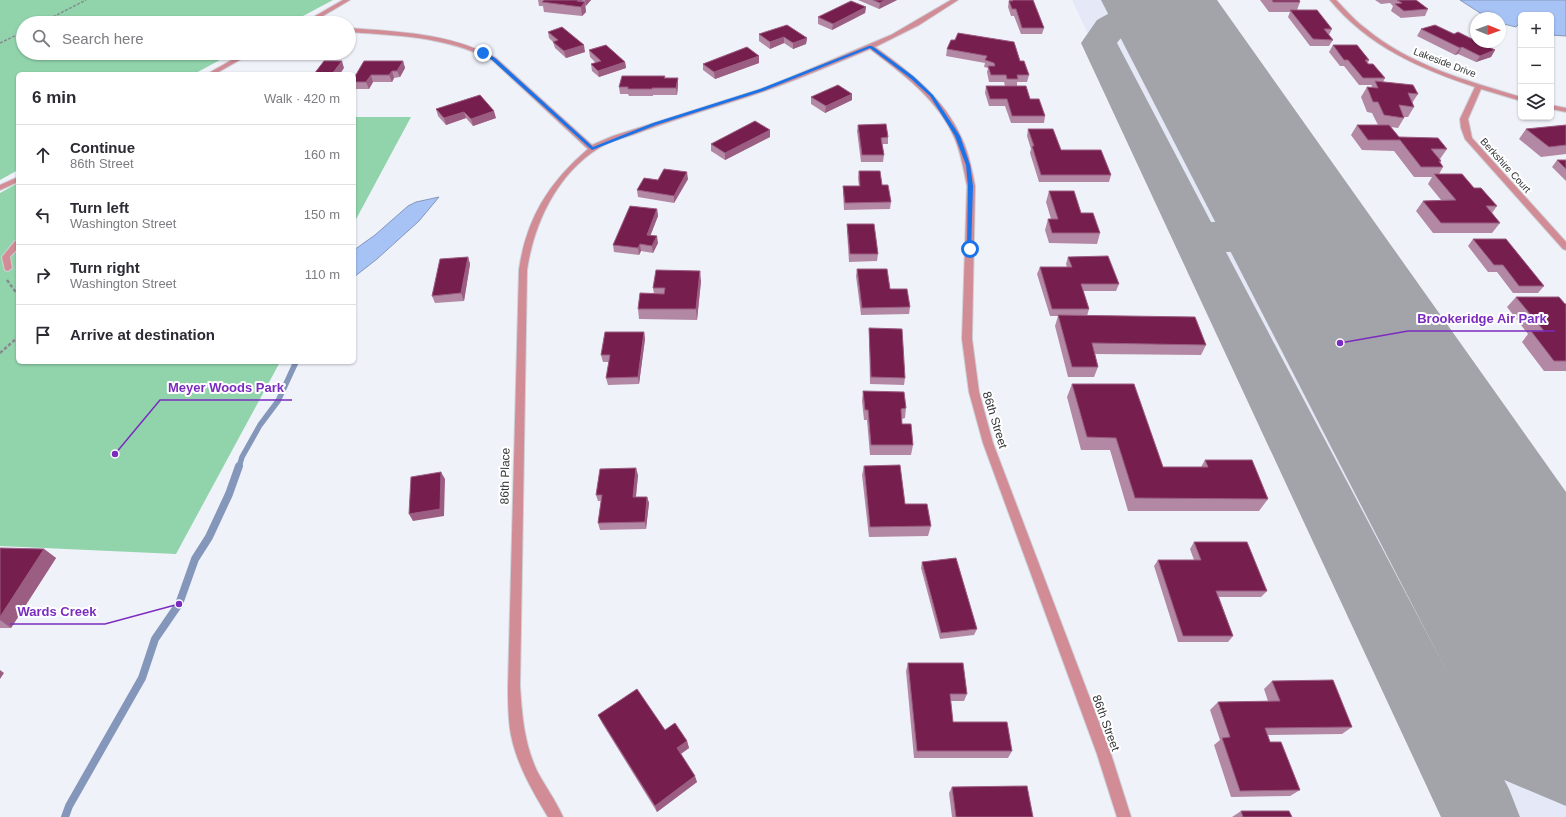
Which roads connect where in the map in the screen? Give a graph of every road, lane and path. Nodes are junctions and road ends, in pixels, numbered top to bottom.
1 (86, 0) edge
2 (347, 0) edge
3 (955, 0) edge
4 (1332, 0) edge
5 (55, 16) edge
6 (318, 16) edge
7 (356, 31) edge
8 (16, 35) edge
9 (0, 43) edge
10 (870, 46) junction
11 (237, 60) edge
12 (214, 72) edge
13 (1479, 86) junction
14 (1518, 98) edge
15 (1554, 108) edge
16 (1566, 110) edge
17 (592, 149) junction
18 (16, 180) edge
19 (0, 188) edge
20 (16, 245) edge
21 (1566, 247) edge
22 (8, 268) dead end
23 (16, 339) edge
24 (0, 353) edge
25 (556, 817) edge
26 (1124, 817) edge

1 - 5 path
2 - 6 street
3 - 10 street
4 - 13 street, Lakeside Drive
7 - 17 street
8 - 9 path
10 - 17 street
10 - 26 street, 86th Street
11 - 12 street
13 - 14 street, Lakeside Drive
13 - 21 street, Berkshire Court
15 - 16 street
17 - 25 street, 86th Place
18 - 19 street
20 - 22 street
23 - 24 path

